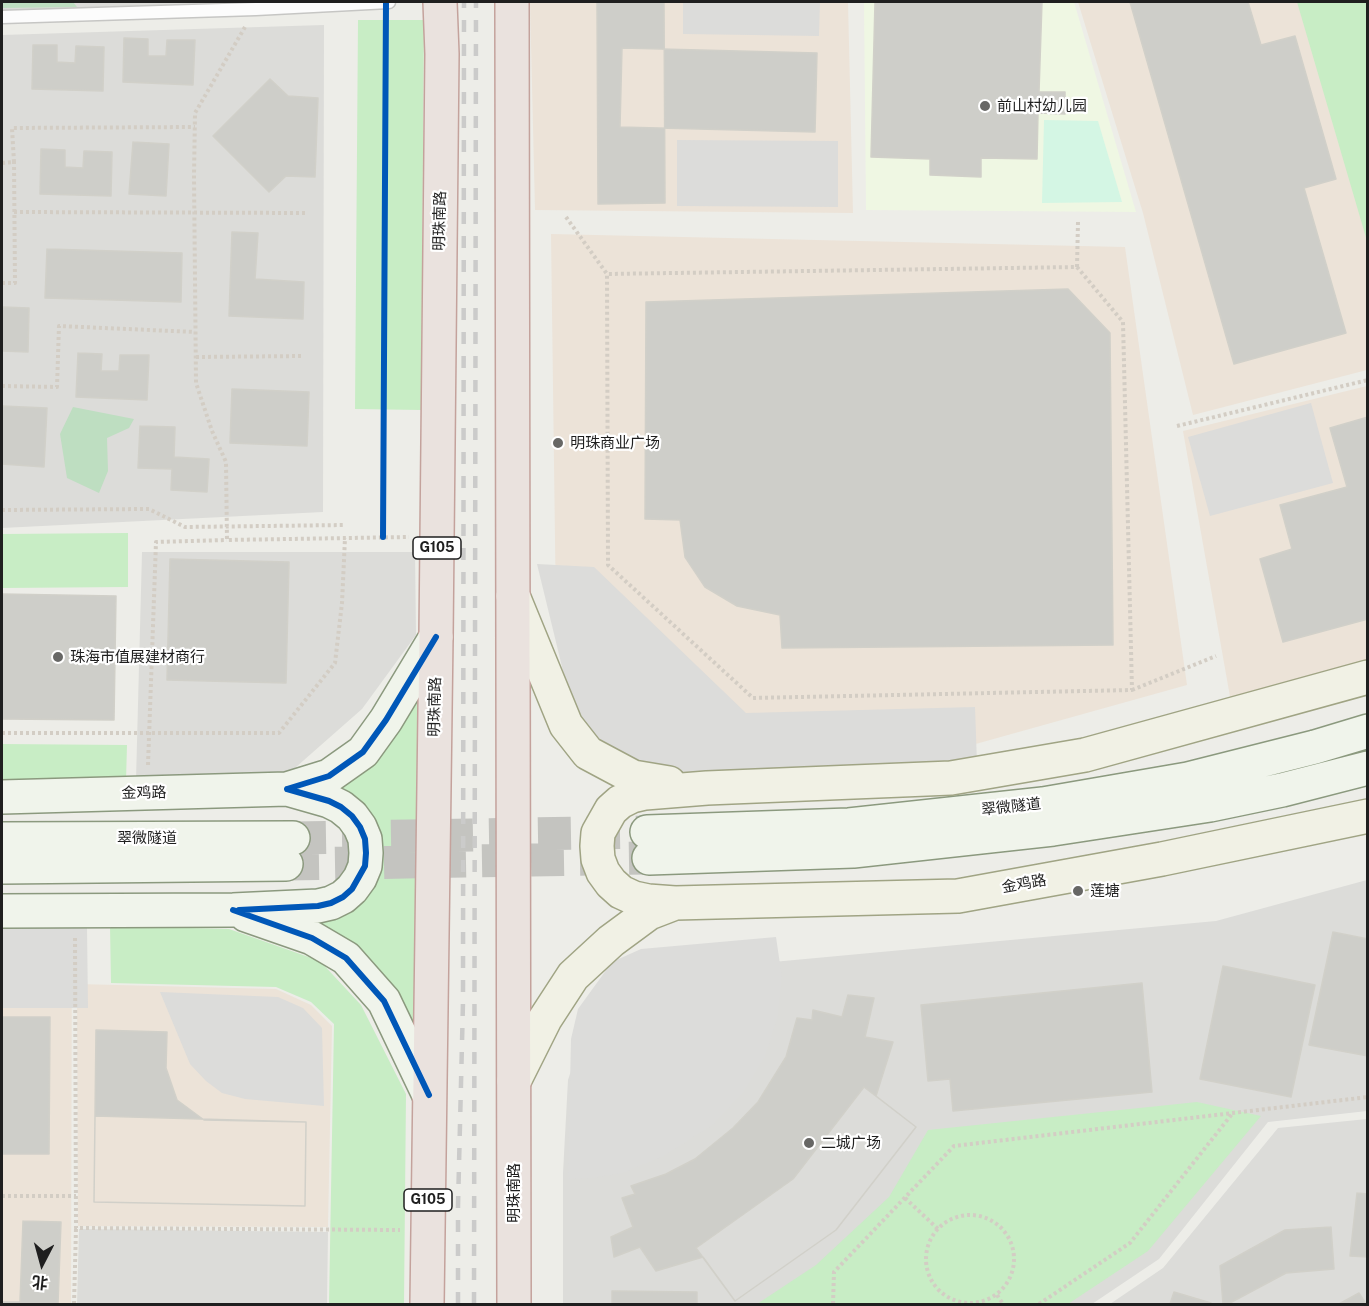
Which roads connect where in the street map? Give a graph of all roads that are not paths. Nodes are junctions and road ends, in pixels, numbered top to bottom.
1 (389, 2) edge
2 (440, 2) edge
3 (512, 2) edge
4 (2, 17) edge
5 (513, 596) junction
6 (436, 637) junction
7 (1368, 677) edge
8 (1368, 731) edge
9 (1368, 768) edge
10 (707, 788) junction
11 (287, 789) junction
12 (2, 797) edge
13 (1368, 816) edge
14 (2, 839) edge
15 (2, 867) edge
16 (675, 903) junction
17 (233, 910) junction
18 (2, 911) edge
19 (514, 1081) junction
20 (429, 1095) junction
21 (426, 1305) edge
22 (514, 1305) edge

1 - 4 lane
2 - 6 highway, 明珠南路 / G105
3 - 5 highway, 明珠南路
5 - 10 main road
5 - 19 highway, 明珠南路
6 - 11 main road
6 - 20 highway, 明珠南路 / G105
7 - 10 main road
8 - 9 main road, 翠微隧道
10 - 16 main road
11 - 12 main road, 金鸡路
11 - 17 main road
13 - 16 main road, 金鸡路
14 - 15 main road, 翠微隧道
16 - 19 main road
17 - 18 main road
17 - 20 main road
19 - 22 highway, 明珠南路
20 - 21 highway, 明珠南路 / G105

